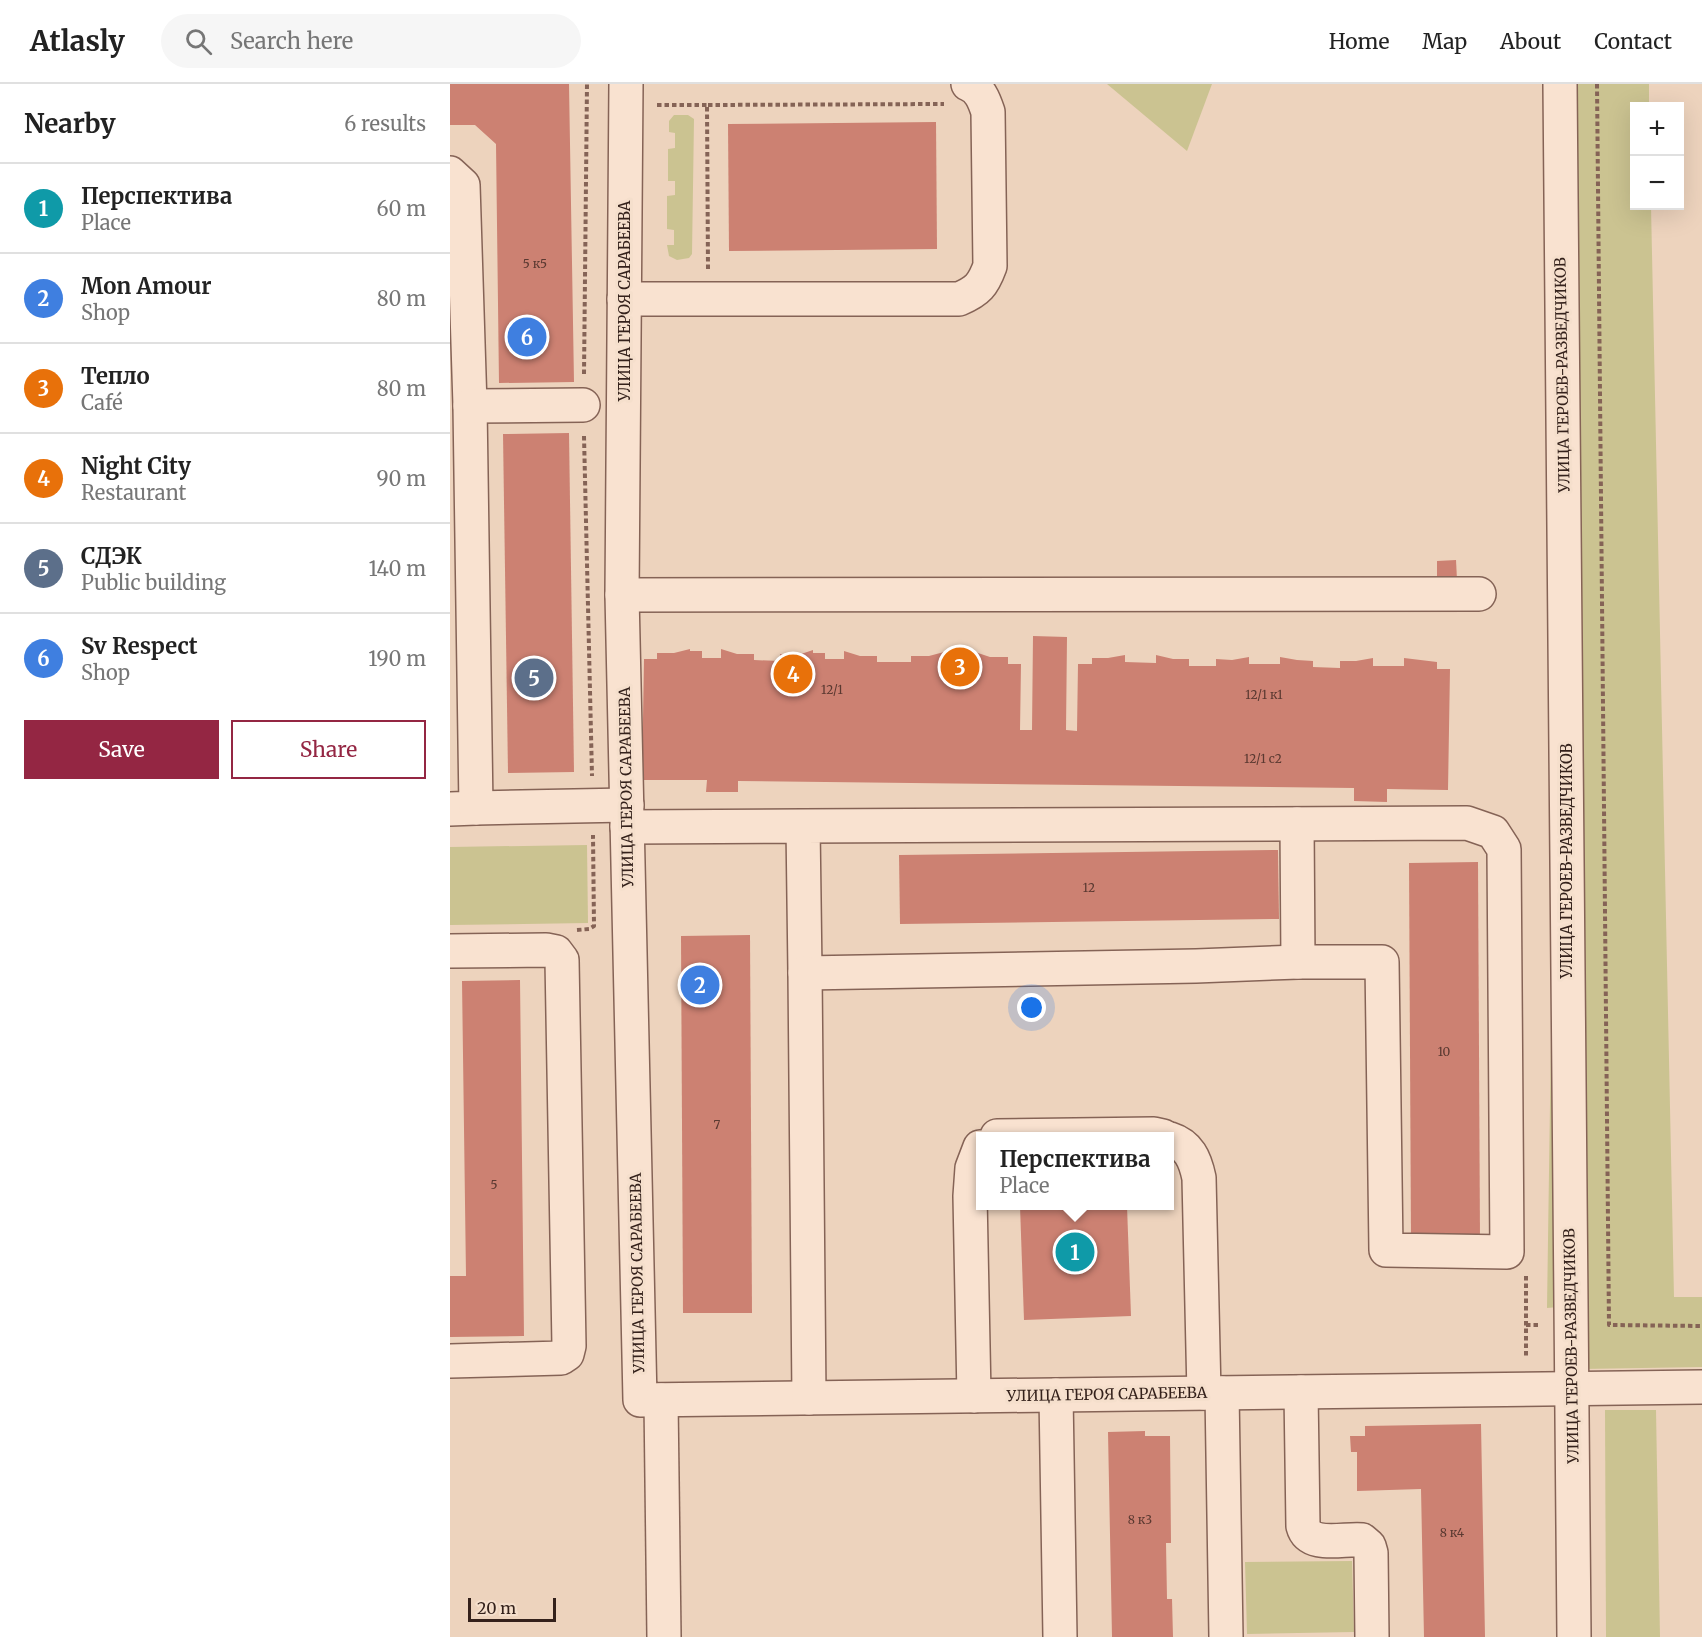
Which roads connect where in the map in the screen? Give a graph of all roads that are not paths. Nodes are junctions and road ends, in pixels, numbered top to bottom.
1 (626, 84) edge
2 (1560, 84) edge
3 (958, 94) edge
4 (450, 173) edge
5 (624, 299) junction
6 (583, 405) road end
7 (470, 406) junction
8 (1479, 594) dead end
9 (622, 595) junction
10 (463, 809) edge
11 (627, 816) junction
12 (1297, 824) junction
13 (803, 826) junction
14 (450, 951) edge
15 (1298, 962) junction
16 (805, 973) junction
17 (1174, 1140) edge
18 (976, 1159) edge
19 (450, 1361) edge
20 (1702, 1387) edge
21 (1571, 1388) junction
22 (1300, 1392) junction
23 (1213, 1393) junction
24 (1056, 1395) junction
25 (974, 1396) junction
26 (809, 1398) junction
27 (661, 1400) junction
28 (664, 1637) edge
29 (1060, 1637) edge
30 (1226, 1637) edge
31 (1372, 1637) edge
32 (1574, 1637) edge

1 - 5 street, УЛИЦА ГЕРОЯ САРАБЕЕВА
2 - 21 street, УЛИЦА ГЕРОЕВ-РАЗВЕДЧИКОВ
3 - 5 street
4 - 7 street
5 - 9 street, УЛИЦА ГЕРОЯ САРАБЕЕВА
6 - 7 street
7 - 10 street
8 - 9 street
9 - 11 street, УЛИЦА ГЕРОЯ САРАБЕЕВА
10 - 11 street
11 - 13 street
11 - 27 street, УЛИЦА ГЕРОЯ САРАБЕЕВА
12 - 13 street
12 - 15 street
12 - 15 street
13 - 16 street
14 - 19 street
15 - 16 street
16 - 26 street
17 - 23 street
18 - 25 street
20 - 21 street, УЛИЦА ГЕРОЯ САРАБЕЕВА
21 - 22 street, УЛИЦА ГЕРОЯ САРАБЕЕВА
21 - 32 street, УЛИЦА ГЕРОЕВ-РАЗВЕДЧИКОВ
22 - 23 street, УЛИЦА ГЕРОЯ САРАБЕЕВА
22 - 31 street
23 - 24 street, УЛИЦА ГЕРОЯ САРАБЕЕВА
23 - 30 street
24 - 25 street, УЛИЦА ГЕРОЯ САРАБЕЕВА
24 - 29 street
25 - 26 street, УЛИЦА ГЕРОЯ САРАБЕЕВА
26 - 27 street, УЛИЦА ГЕРОЯ САРАБЕЕВА
27 - 28 street

